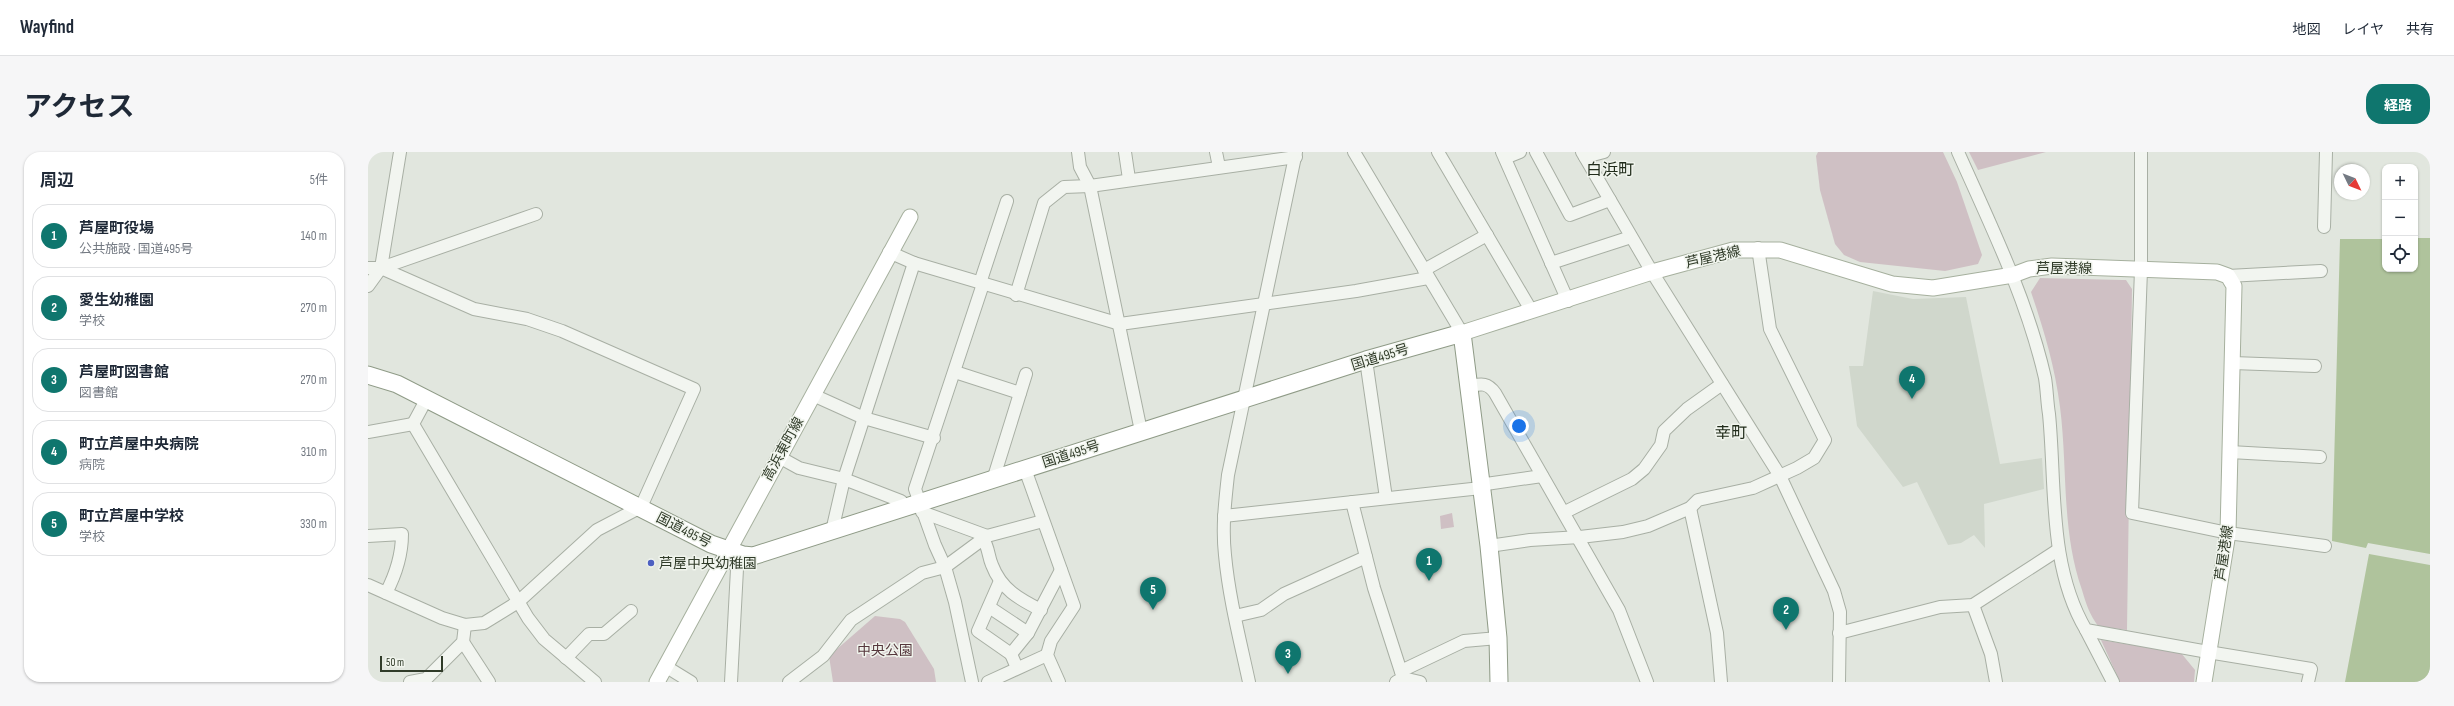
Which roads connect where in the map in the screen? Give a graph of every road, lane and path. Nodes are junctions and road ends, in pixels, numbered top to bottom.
1 (400, 152) edge
2 (1078, 152) edge
3 (1125, 152) edge
4 (1216, 152) edge
5 (1438, 152) edge
6 (1520, 152) edge
7 (1536, 152) edge
8 (1604, 152) edge
9 (1958, 152) edge
10 (2141, 152) edge
11 (2326, 152) edge
12 (1359, 153) edge
13 (1296, 154) edge
14 (1503, 155) edge
15 (1584, 155) edge
16 (1219, 167) junction
17 (1129, 179) junction
18 (1090, 186) junction
19 (1006, 200) dead end
20 (1610, 200) junction
21 (536, 214) dead end
22 (910, 216) dead end
23 (2324, 227) dead end
24 (1487, 235) junction
25 (1631, 237) junction
26 (1758, 248) junction
27 (889, 252) junction
28 (914, 263) junction
29 (1551, 263) junction
30 (368, 268) edge
31 (381, 268) junction
32 (2141, 270) junction
33 (2321, 271) dead end
34 (1652, 272) junction
35 (1426, 274) junction
36 (2013, 275) junction
37 (2228, 276) junction
38 (981, 283) junction
39 (368, 286) edge
40 (1016, 295) junction
41 (1568, 301) junction
42 (1264, 304) junction
43 (1531, 310) junction
44 (1120, 324) junction
45 (1462, 333) junction
46 (1366, 360) junction
47 (2233, 363) junction
48 (2315, 366) dead end
49 (955, 372) junction
50 (1026, 374) dead end
51 (368, 375) edge
52 (1722, 384) junction
53 (1469, 386) junction
54 (1020, 393) junction
55 (813, 395) junction
56 (426, 400) junction
57 (1244, 400) junction
58 (864, 418) junction
59 (413, 424) junction
60 (1141, 431) junction
61 (368, 432) edge
62 (934, 438) junction
63 (2230, 452) junction
64 (779, 456) junction
65 (2320, 457) dead end
66 (1025, 469) junction
67 (1542, 476) junction
68 (1780, 476) junction
69 (844, 479) junction
70 (993, 480) junction
71 (1481, 488) junction
72 (1386, 498) junction
73 (1352, 502) junction
74 (641, 507) junction
75 (920, 508) junction
76 (1690, 508) junction
77 (903, 509) junction
78 (1565, 512) junction
79 (1224, 516) junction
80 (1043, 521) junction
81 (832, 531) junction
82 (2228, 533) junction
83 (368, 536) edge
84 (1580, 537) junction
85 (985, 538) junction
86 (1489, 546) junction
87 (2325, 546) dead end
88 (727, 550) junction
89 (2058, 550) junction
90 (1366, 557) junction
91 (945, 567) junction
92 (1061, 570) junction
93 (1000, 581) junction
94 (368, 586) edge
95 (386, 593) junction
96 (518, 602) junction
97 (1973, 605) junction
98 (989, 607) junction
99 (1041, 610) junction
100 (630, 611) dead end
101 (1234, 616) junction
102 (465, 625) junction
103 (2086, 630) junction
104 (1028, 633) junction
105 (1840, 633) junction
106 (1498, 638) junction
107 (463, 642) junction
108 (2208, 652) junction
109 (1011, 654) junction
110 (1047, 655) junction
111 (566, 658) junction
112 (665, 666) junction
113 (1016, 668) junction
114 (1400, 677) edge
115 (410, 682) edge
116 (489, 682) edge
117 (595, 682) edge
118 (657, 682) edge
119 (692, 682) edge
120 (731, 682) edge
121 (789, 682) edge
122 (972, 682) edge
123 (988, 682) edge
124 (1059, 682) edge
125 (1249, 682) edge
126 (1420, 682) edge
127 (1499, 682) edge
128 (1647, 682) edge
129 (1722, 682) edge
130 (1839, 682) edge
131 (1996, 682) edge
132 (2112, 682) edge
133 (2204, 682) edge
134 (2308, 682) edge

1 - 31 street
2 - 18 street
3 - 17 street
4 - 16 street
5 - 24 street
6 - 14 street
7 - 20 street
8 - 15 street
9 - 36 street
10 - 32 street
11 - 23 street
12 - 35 street
13 - 16 street
13 - 42 street
14 - 29 street
15 - 20 street
16 - 17 street
17 - 18 street
18 - 40 street
18 - 44 street
19 - 38 street
20 - 25 street
21 - 31 street
22 - 27 main road, 高浜東町線
24 - 35 street
24 - 43 street
25 - 29 street
25 - 34 street
26 - 34 main road, 芦屋港線
26 - 36 main road, 芦屋港線
26 - 68 street
27 - 28 street
27 - 55 main road, 高浜東町線
28 - 38 street
28 - 58 street
29 - 41 street
30 - 31 street
31 - 39 street
31 - 74 street
32 - 36 main road, 芦屋港線
32 - 37 main road, 芦屋港線
32 - 82 street
33 - 37 street
34 - 41 main road, 芦屋港線
34 - 52 street
35 - 42 street
35 - 45 street
36 - 89 street
37 - 47 main road, 芦屋港線
38 - 40 street
38 - 49 street
40 - 44 street
41 - 43 main road, 芦屋港線
42 - 44 street
42 - 57 street
43 - 45 main road, 芦屋港線
44 - 60 street
45 - 46 highway, 国道495号
45 - 53 highway
46 - 57 highway, 国道495号
46 - 72 street
47 - 48 street
47 - 63 main road, 芦屋港線
49 - 54 street
49 - 62 street
50 - 54 street
51 - 56 highway, 国道495号
52 - 68 street
52 - 78 street
53 - 67 street
53 - 71 highway
54 - 70 street
55 - 58 street
55 - 64 main road, 高浜東町線
56 - 59 street
56 - 74 highway, 国道495号
57 - 60 highway, 国道495号
57 - 79 street
58 - 62 street
58 - 69 street
59 - 61 street
59 - 96 street
60 - 66 highway, 国道495号
62 - 75 street
63 - 65 street
63 - 82 main road, 芦屋港線
64 - 69 street
64 - 88 main road, 高浜東町線
66 - 70 highway, 国道495号
66 - 80 street
67 - 71 street
67 - 78 street
68 - 76 street
68 - 105 street
69 - 77 street
69 - 81 street
70 - 75 highway, 国道495号
71 - 72 street
71 - 86 highway
72 - 73 street
73 - 79 street
73 - 90 street
74 - 88 highway, 国道495号
74 - 96 street
75 - 77 highway, 国道495号
75 - 85 street
75 - 91 street
76 - 84 street
76 - 129 street
77 - 81 highway, 国道495号
78 - 84 street
79 - 101 street
80 - 85 street
80 - 92 street
81 - 88 highway, 国道495号
82 - 87 street
82 - 108 main road, 芦屋港線
83 - 95 street
84 - 86 street
84 - 128 street
85 - 91 street
85 - 93 street
86 - 106 highway
88 - 112 main road, 高浜東町線
88 - 120 street
89 - 97 street
89 - 103 street
90 - 101 street
90 - 114 street
91 - 121 street
91 - 122 street
92 - 99 street
92 - 110 street
93 - 98 street
93 - 99 street
94 - 95 street
95 - 102 street
96 - 102 street
96 - 111 street
97 - 105 street
97 - 131 street
98 - 104 street
98 - 109 street
99 - 104 street
100 - 111 street
101 - 125 street
102 - 107 street
103 - 108 street
103 - 132 street
104 - 109 street
105 - 130 street
106 - 114 street
106 - 127 highway
107 - 115 street
107 - 116 street
108 - 133 main road, 芦屋港線
108 - 134 street
109 - 113 street
110 - 113 street
110 - 124 street
111 - 117 street
112 - 118 main road, 高浜東町線
112 - 119 street
113 - 123 street
114 - 126 street

